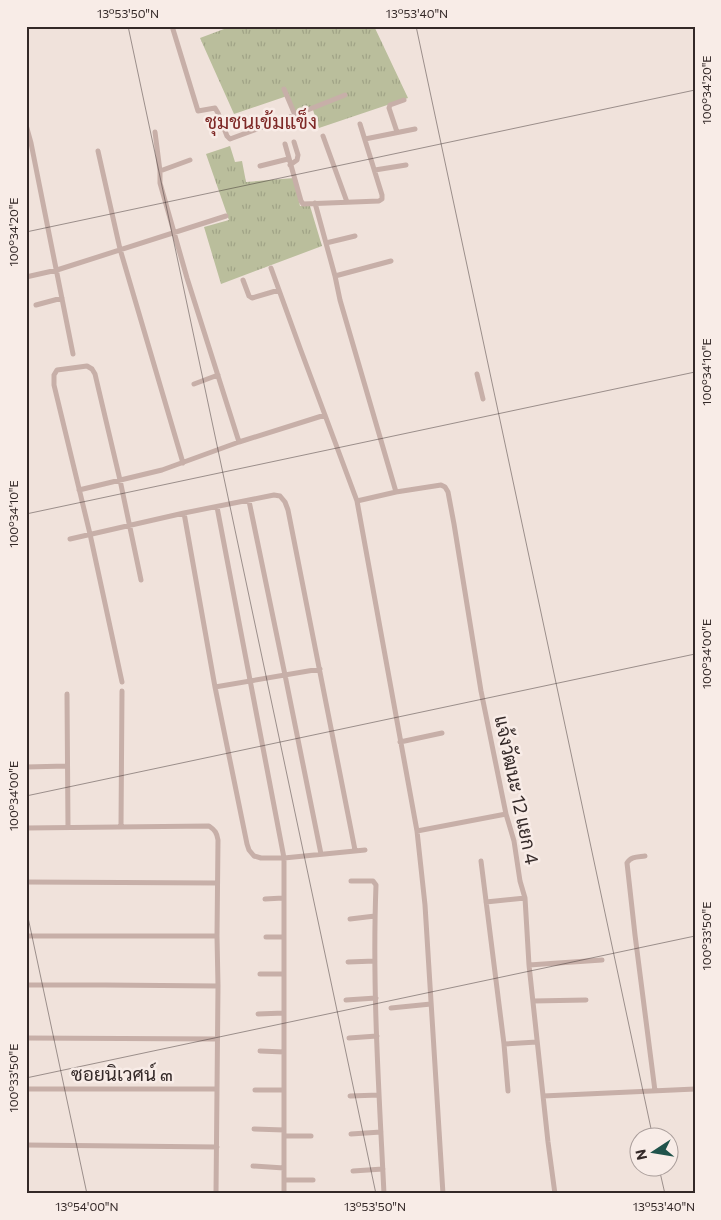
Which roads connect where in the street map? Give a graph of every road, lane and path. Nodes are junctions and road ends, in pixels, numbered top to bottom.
1 (172, 26) edge
2 (284, 89) dead end
3 (345, 95) dead end
4 (404, 100) dead end
5 (294, 115) junction
6 (360, 124) dead end
7 (26, 125) edge
8 (416, 129) dead end
9 (155, 132) dead end
10 (397, 132) junction
11 (323, 136) dead end
12 (365, 139) junction
13 (294, 142) dead end
14 (285, 144) dead end
15 (98, 151) dead end
16 (288, 159) junction
17 (190, 160) dead end
18 (290, 165) junction
19 (406, 165) dead end
20 (260, 166) dead end
21 (375, 170) junction
22 (160, 171) junction
23 (348, 202) junction
24 (315, 204) junction
25 (226, 216) dead end
26 (174, 232) junction
27 (355, 236) dead end
28 (326, 243) junction
29 (120, 249) junction
30 (391, 262) dead end
31 (271, 268) dead end
32 (57, 270) junction
33 (335, 276) junction
34 (26, 277) edge
35 (243, 280) dead end
36 (279, 290) junction
37 (62, 298) junction
38 (36, 305) dead end
39 (73, 354) dead end
40 (477, 374) dead end
41 (218, 376) junction
42 (194, 384) dead end
43 (483, 399) dead end
44 (325, 415) junction
45 (239, 442) junction
46 (183, 463) junction
47 (120, 480) junction
48 (79, 490) junction
49 (396, 492) junction
50 (249, 500) junction
51 (357, 501) junction
52 (217, 507) junction
53 (184, 513) junction
54 (130, 526) junction
55 (90, 534) junction
56 (70, 539) dead end
57 (141, 580) dead end
58 (320, 668) junction
59 (285, 675) junction
60 (251, 680) junction
61 (122, 682) dead end
62 (215, 687) junction
63 (122, 690) dead end
64 (67, 694) dead end
65 (442, 733) dead end
66 (400, 742) junction
67 (67, 766) junction
68 (26, 767) edge
69 (506, 814) junction
70 (121, 826) junction
71 (68, 827) junction
72 (26, 828) edge
73 (417, 831) junction
74 (355, 850) junction
75 (365, 850) dead end
76 (320, 854) junction
77 (646, 856) dead end
78 (284, 858) junction
79 (481, 861) dead end
80 (26, 882) edge
81 (351, 882) dead end
82 (217, 883) junction
83 (265, 898) dead end
84 (283, 898) junction
85 (525, 898) junction
86 (486, 902) junction
87 (375, 916) junction
88 (350, 918) dead end
89 (26, 936) edge
90 (216, 936) junction
91 (266, 937) dead end
92 (284, 937) junction
93 (602, 960) dead end
94 (375, 961) junction
95 (348, 962) dead end
96 (529, 965) junction
97 (260, 974) dead end
98 (284, 974) junction
99 (26, 985) edge
100 (218, 986) junction
101 (376, 998) junction
102 (346, 1000) dead end
103 (586, 1000) dead end
104 (533, 1001) junction
105 (431, 1004) junction
106 (391, 1008) dead end
107 (258, 1014) dead end
108 (284, 1014) junction
109 (377, 1036) junction
110 (26, 1038) edge
111 (348, 1038) dead end
112 (217, 1039) junction
113 (537, 1042) junction
114 (504, 1044) junction
115 (260, 1052) dead end
116 (284, 1052) junction
117 (26, 1089) edge
118 (217, 1089) junction
119 (695, 1089) edge
120 (255, 1090) dead end
121 (284, 1090) junction
122 (508, 1091) dead end
123 (655, 1091) junction
124 (379, 1095) junction
125 (350, 1096) dead end
126 (543, 1096) junction
127 (254, 1129) dead end
128 (381, 1132) junction
129 (284, 1133) junction
130 (351, 1134) dead end
131 (311, 1136) dead end
132 (26, 1145) edge
133 (217, 1147) junction
134 (253, 1166) dead end
135 (284, 1168) junction
136 (383, 1169) junction
137 (353, 1171) dead end
138 (284, 1180) junction
139 (313, 1180) dead end
140 (216, 1194) edge
141 (284, 1194) edge
142 (384, 1194) edge
143 (443, 1194) edge
144 (555, 1194) edge

1 - 5 street
2 - 5 street
3 - 5 street
4 - 10 street
6 - 12 street
7 - 32 street
8 - 10 street
9 - 22 street
10 - 12 street
11 - 23 street
12 - 21 street
13 - 18 street
14 - 16 street
15 - 29 street
16 - 18 street
16 - 20 street
17 - 22 street
18 - 24 street
19 - 21 street
21 - 23 street
22 - 26 street
23 - 24 street
24 - 28 street
25 - 26 street
26 - 29 street
26 - 41 street
27 - 28 street
28 - 33 street
29 - 32 street
29 - 46 street
30 - 33 street
31 - 36 street
32 - 34 street
32 - 37 street
33 - 49 street
35 - 36 street
36 - 44 street
37 - 38 street
37 - 39 street
40 - 43 street
41 - 42 street
41 - 45 street
44 - 45 street
44 - 51 street
45 - 46 street
46 - 47 street
47 - 48 street
47 - 48 street
47 - 54 street
48 - 55 street
49 - 51 street
49 - 69 street, แจ้งวัฒนะ 12 แยก 4
50 - 52 street
50 - 58 street
50 - 59 street
51 - 66 street
52 - 53 street
52 - 60 street
53 - 54 street
53 - 62 street
54 - 55 street
54 - 57 street
55 - 56 street
55 - 61 street
58 - 59 street
58 - 74 street
59 - 60 street
59 - 76 street
60 - 62 street
60 - 78 street
62 - 78 street
63 - 70 street
64 - 67 street
65 - 66 street
66 - 73 street
67 - 68 street
67 - 71 street
69 - 73 street
69 - 85 street, แจ้งวัฒนะ 12 แยก 4
70 - 71 street
70 - 82 street
71 - 72 street
73 - 105 street
74 - 75 street
74 - 76 street
76 - 78 street
77 - 123 street
78 - 84 street
79 - 86 street
80 - 82 street
81 - 87 street
82 - 90 street
83 - 84 street
84 - 92 street
85 - 86 street
85 - 96 street, แจ้งวัฒนะ 12 แยก 4
86 - 114 street
87 - 88 street
87 - 94 street
89 - 90 street
90 - 100 street
91 - 92 street
92 - 98 street
93 - 96 street
94 - 95 street
94 - 101 street
96 - 104 street, แจ้งวัฒนะ 12 แยก 4
97 - 98 street
98 - 108 street
99 - 100 street
100 - 112 street
101 - 102 street
101 - 109 street
103 - 104 street
104 - 113 street, แจ้งวัฒนะ 12 แยก 4
105 - 106 street
105 - 143 street
107 - 108 street
108 - 116 street
109 - 111 street
109 - 124 street
110 - 112 street
112 - 118 street
113 - 114 street
113 - 126 street, แจ้งวัฒนะ 12 แยก 4
114 - 122 street
115 - 116 street
116 - 121 street
117 - 118 street, ซอยนิเวศน์ ๓
118 - 133 street
119 - 123 street
120 - 121 street
121 - 129 street
123 - 126 street
124 - 125 street
124 - 128 street
126 - 144 street, แจ้งวัฒนะ 12 แยก 4
127 - 129 street
128 - 130 street
128 - 136 street
129 - 131 street
129 - 135 street
132 - 133 street
133 - 140 street
134 - 135 street
135 - 138 street
136 - 137 street
136 - 142 street
138 - 139 street
138 - 141 street

